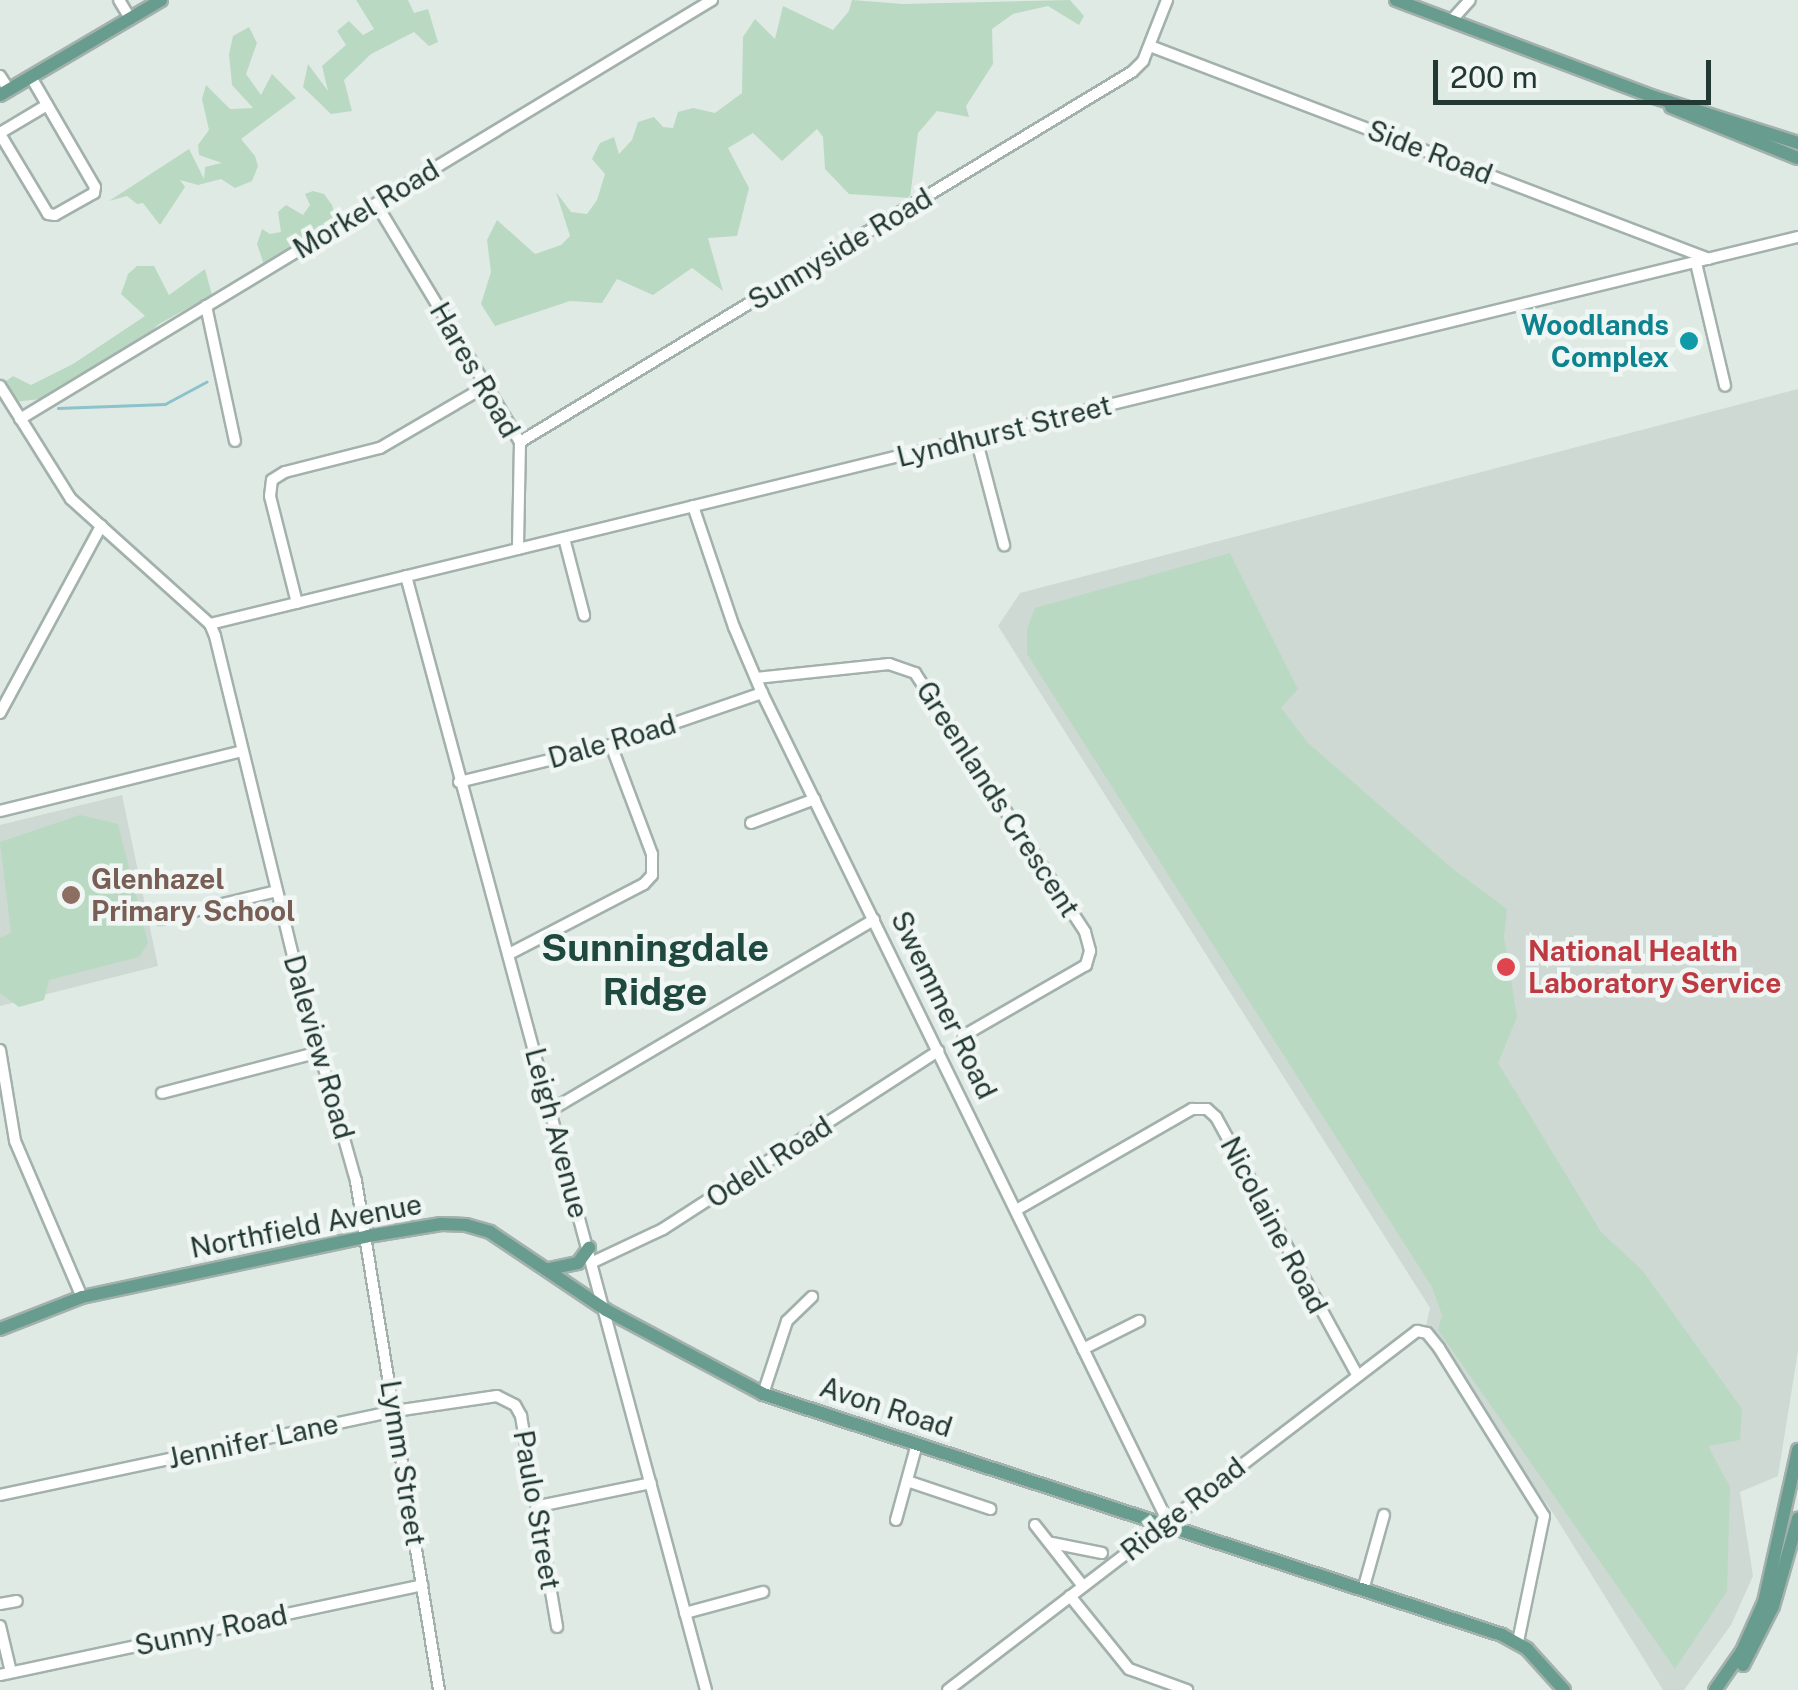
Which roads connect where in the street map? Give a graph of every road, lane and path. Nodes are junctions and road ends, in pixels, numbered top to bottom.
1 (119, 0) edge
2 (160, 0) edge
3 (712, 0) edge
4 (1167, 0) edge
5 (1396, 0) edge
6 (1470, 0) edge
7 (130, 18) junction
8 (1451, 20) junction
9 (1150, 46) junction
10 (0, 76) edge
11 (31, 77) junction
12 (4, 93) edge
13 (1654, 98) junction
14 (48, 105) junction
15 (0, 133) edge
16 (1798, 143) edge
17 (1798, 158) edge
18 (377, 205) junction
19 (1798, 238) edge
20 (1710, 259) junction
21 (1696, 263) junction
22 (206, 306) junction
23 (0, 386) edge
24 (486, 386) junction
25 (1725, 386) dead end
26 (20, 418) junction
27 (976, 438) junction
28 (236, 441) dead end
29 (520, 442) junction
30 (693, 506) junction
31 (101, 526) junction
32 (564, 538) junction
33 (1004, 545) dead end
34 (518, 549) junction
35 (406, 576) junction
36 (297, 602) junction
37 (584, 616) dead end
38 (210, 624) junction
39 (756, 678) junction
40 (762, 692) junction
41 (0, 713) edge
42 (611, 745) junction
43 (242, 751) junction
44 (459, 782) junction
45 (815, 799) junction
46 (0, 810) edge
47 (751, 823) dead end
48 (277, 891) junction
49 (161, 919) dead end
50 (874, 920) junction
51 (509, 954) junction
52 (963, 1036) dead end
53 (0, 1050) edge
54 (938, 1051) junction
55 (318, 1052) junction
56 (162, 1093) dead end
57 (551, 1110) junction
58 (1018, 1209) junction
59 (368, 1236) junction
60 (591, 1255) junction
61 (547, 1269) junction
62 (82, 1297) junction
63 (812, 1297) dead end
64 (606, 1310) junction
65 (1138, 1320) dead end
66 (0, 1329) edge
67 (1083, 1349) junction
68 (1357, 1374) junction
69 (763, 1394) junction
70 (507, 1400) joint
71 (395, 1411) junction
72 (917, 1444) junction
73 (1798, 1450) edge
74 (906, 1481) junction
75 (651, 1483) junction
76 (0, 1494) edge
77 (540, 1506) junction
78 (1794, 1507) edge
79 (990, 1509) dead end
80 (1384, 1516) dead end
81 (1798, 1519) edge
82 (896, 1520) dead end
83 (1165, 1522) junction
84 (1036, 1525) dead end
85 (1052, 1543) junction
86 (1102, 1552) dead end
87 (423, 1585) junction
88 (1083, 1586) junction
89 (1363, 1590) junction
90 (762, 1592) dead end
91 (1070, 1596) junction
92 (18, 1601) dead end
93 (0, 1604) edge
94 (684, 1613) junction
95 (0, 1626) edge
96 (558, 1626) dead end
97 (1518, 1642) junction
98 (5, 1674) edge
99 (953, 1689) edge
100 (439, 1690) edge
101 (706, 1690) edge
102 (1188, 1690) edge
103 (1564, 1690) edge
104 (1715, 1690) edge
105 (1726, 1690) edge

1 - 7 street
2 - 7 main road
3 - 18 street, Morkel Road
4 - 9 street
5 - 8 main road
6 - 8 street
7 - 11 main road
8 - 13 main road
9 - 20 street, Side Road
9 - 29 street, Sunnyside Road
10 - 12 street
11 - 12 main road
11 - 14 street
13 - 16 main road
13 - 17 main road
14 - 15 street
14 - 15 street
18 - 22 street, Morkel Road
18 - 24 street, Hares Road
19 - 20 street, Lyndhurst Street
20 - 21 street, Lyndhurst Street
21 - 25 street
21 - 27 street, Lyndhurst Street
22 - 26 street, Morkel Road
22 - 28 street
23 - 26 street
24 - 29 street, Hares Road
24 - 36 street
26 - 31 street
27 - 30 street, Lyndhurst Street
27 - 33 street
29 - 34 street, Hares Road
30 - 32 street, Lyndhurst Street
30 - 39 street, Swemmer Road
31 - 38 street
31 - 41 street
32 - 34 street, Lyndhurst Street
32 - 37 street
34 - 35 street, Lyndhurst Street
35 - 36 street, Lyndhurst Street
35 - 44 street, Leigh Avenue
36 - 38 street, Lyndhurst Street
38 - 43 street, Daleview Road
39 - 40 street, Swemmer Road
39 - 52 street, Greenlands Crescent
40 - 42 street, Dale Road
40 - 45 street, Swemmer Road
42 - 44 street, Dale Road
42 - 51 street
43 - 46 street
43 - 48 street, Daleview Road
44 - 51 street, Leigh Avenue
45 - 47 street
45 - 50 street, Swemmer Road
48 - 49 street
48 - 55 street, Daleview Road
50 - 54 street, Swemmer Road
50 - 57 street
51 - 57 street, Leigh Avenue
53 - 62 street
54 - 58 street, Swemmer Road
54 - 60 street, Odell Road
55 - 56 street
55 - 59 street, Daleview Road
57 - 60 street, Leigh Avenue
58 - 67 street, Swemmer Road
58 - 68 street, Nicolaine Road
59 - 61 main road, Northfield Avenue
59 - 62 main road, Northfield Avenue
59 - 71 street, Lymm Street
60 - 61 main road
60 - 64 street, Leigh Avenue
61 - 64 main road, Northfield Avenue
62 - 66 main road, Northfield Avenue
63 - 69 street
64 - 69 main road, Avon Road
64 - 75 street, Leigh Avenue
65 - 67 street
67 - 83 street, Swemmer Road
68 - 83 street, Ridge Road
68 - 97 street, Ridge Road
69 - 72 main road, Avon Road
70 - 71 street, Jennifer Lane
70 - 77 street, Paulo Street
71 - 76 street, Jennifer Lane
71 - 87 street, Lymm Street
72 - 74 street
72 - 83 main road, Avon Road
73 - 78 main road
74 - 79 street
74 - 82 street
75 - 77 street
75 - 94 street, Leigh Avenue
77 - 96 street, Paulo Street
78 - 104 main road
80 - 89 street
81 - 105 main road
83 - 88 street, Ridge Road
83 - 89 main road
84 - 85 street
85 - 86 street
85 - 88 street
87 - 98 street, Sunny Road
87 - 100 street, Lymm Street
88 - 91 street, Ridge Road
89 - 97 main road
90 - 94 street
91 - 99 street, Ridge Road
91 - 102 street
92 - 93 street
94 - 101 street, Leigh Avenue
95 - 98 street
97 - 103 main road

